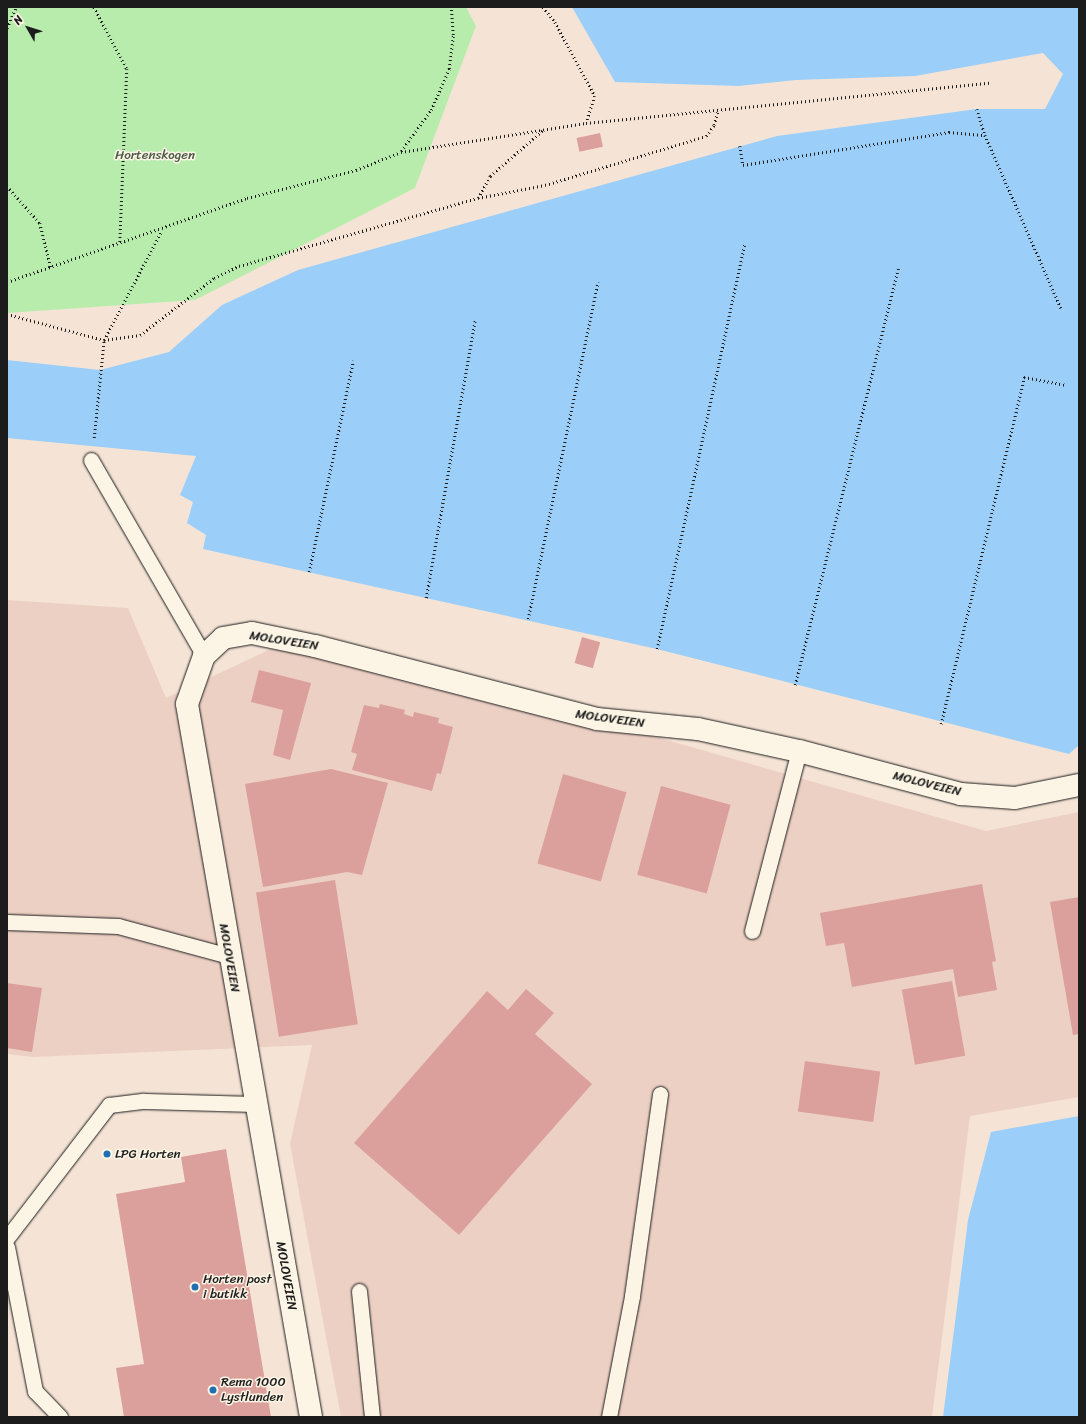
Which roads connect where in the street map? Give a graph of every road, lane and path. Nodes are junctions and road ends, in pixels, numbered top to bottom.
1 (16, 7) edge
2 (94, 7) edge
3 (451, 7) edge
4 (543, 7) edge
5 (7, 28) edge
6 (989, 83) dead end
7 (977, 109) dead end
8 (718, 110) junction
9 (586, 123) junction
10 (544, 129) junction
11 (985, 135) junction
12 (740, 146) dead end
13 (401, 152) junction
14 (7, 186) edge
15 (478, 198) junction
16 (162, 229) junction
17 (745, 243) dead end
18 (120, 244) junction
19 (51, 268) junction
20 (898, 268) dead end
21 (7, 282) edge
22 (598, 282) dead end
23 (1061, 308) dead end
24 (7, 314) edge
25 (475, 320) dead end
26 (104, 340) junction
27 (353, 361) dead end
28 (1066, 385) dead end
29 (91, 460) joint
30 (309, 572) dead end
31 (426, 598) dead end
32 (528, 619) dead end
33 (657, 649) dead end
34 (204, 656) junction
35 (795, 685) dead end
36 (941, 724) dead end
37 (799, 751) junction
38 (1075, 783) edge
39 (7, 922) edge
40 (752, 931) dead end
41 (229, 956) junction
42 (660, 1094) dead end
43 (256, 1104) junction
44 (7, 1238) edge
45 (7, 1247) edge
46 (359, 1291) dead end
47 (60, 1417) edge
48 (312, 1417) edge
49 (372, 1417) edge
50 (609, 1417) edge

1 - 5 path
2 - 18 path
3 - 13 path
4 - 9 path
6 - 8 path
7 - 11 path
8 - 9 path
8 - 15 path
9 - 10 path
10 - 13 path
10 - 15 path
11 - 12 path
11 - 23 path
13 - 16 path
14 - 19 path
15 - 26 path
16 - 18 path
16 - 26 path
17 - 33 path
18 - 19 path
19 - 21 path
20 - 35 path
22 - 32 path
24 - 26 path
25 - 31 path
26 - 29 path
27 - 30 path
28 - 36 path
29 - 34 lane
34 - 37 street, MOLOVEIEN
34 - 41 street, MOLOVEIEN
37 - 38 street, MOLOVEIEN
37 - 40 lane
39 - 41 lane
41 - 43 street, MOLOVEIEN
42 - 50 lane
43 - 44 lane
43 - 48 street, MOLOVEIEN
45 - 47 lane
46 - 49 lane

